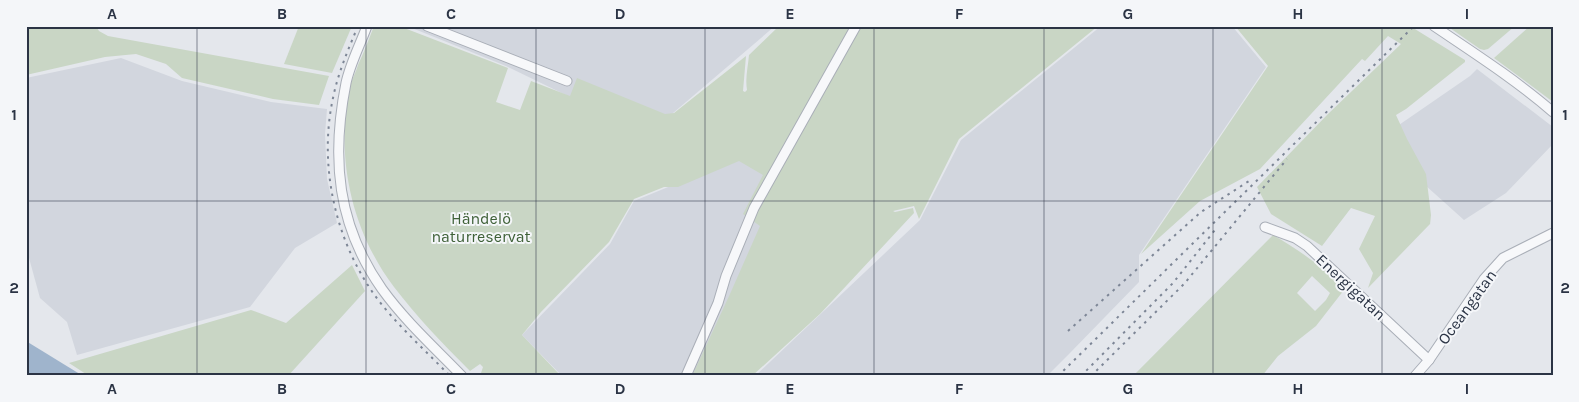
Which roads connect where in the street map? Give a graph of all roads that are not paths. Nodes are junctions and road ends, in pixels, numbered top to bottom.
1 (367, 26) edge
2 (427, 26) edge
3 (856, 26) edge
4 (1434, 26) edge
5 (567, 81) dead end
6 (1553, 112) edge
7 (1265, 227) dead end
8 (1553, 233) edge
9 (1429, 360) junction
10 (462, 376) edge
11 (686, 376) edge
12 (1415, 376) edge

1 - 10 street
2 - 5 street
3 - 11 street
4 - 6 street
7 - 9 street, Energigatan
8 - 9 street, Oceangatan
9 - 12 street, Oceangatan

